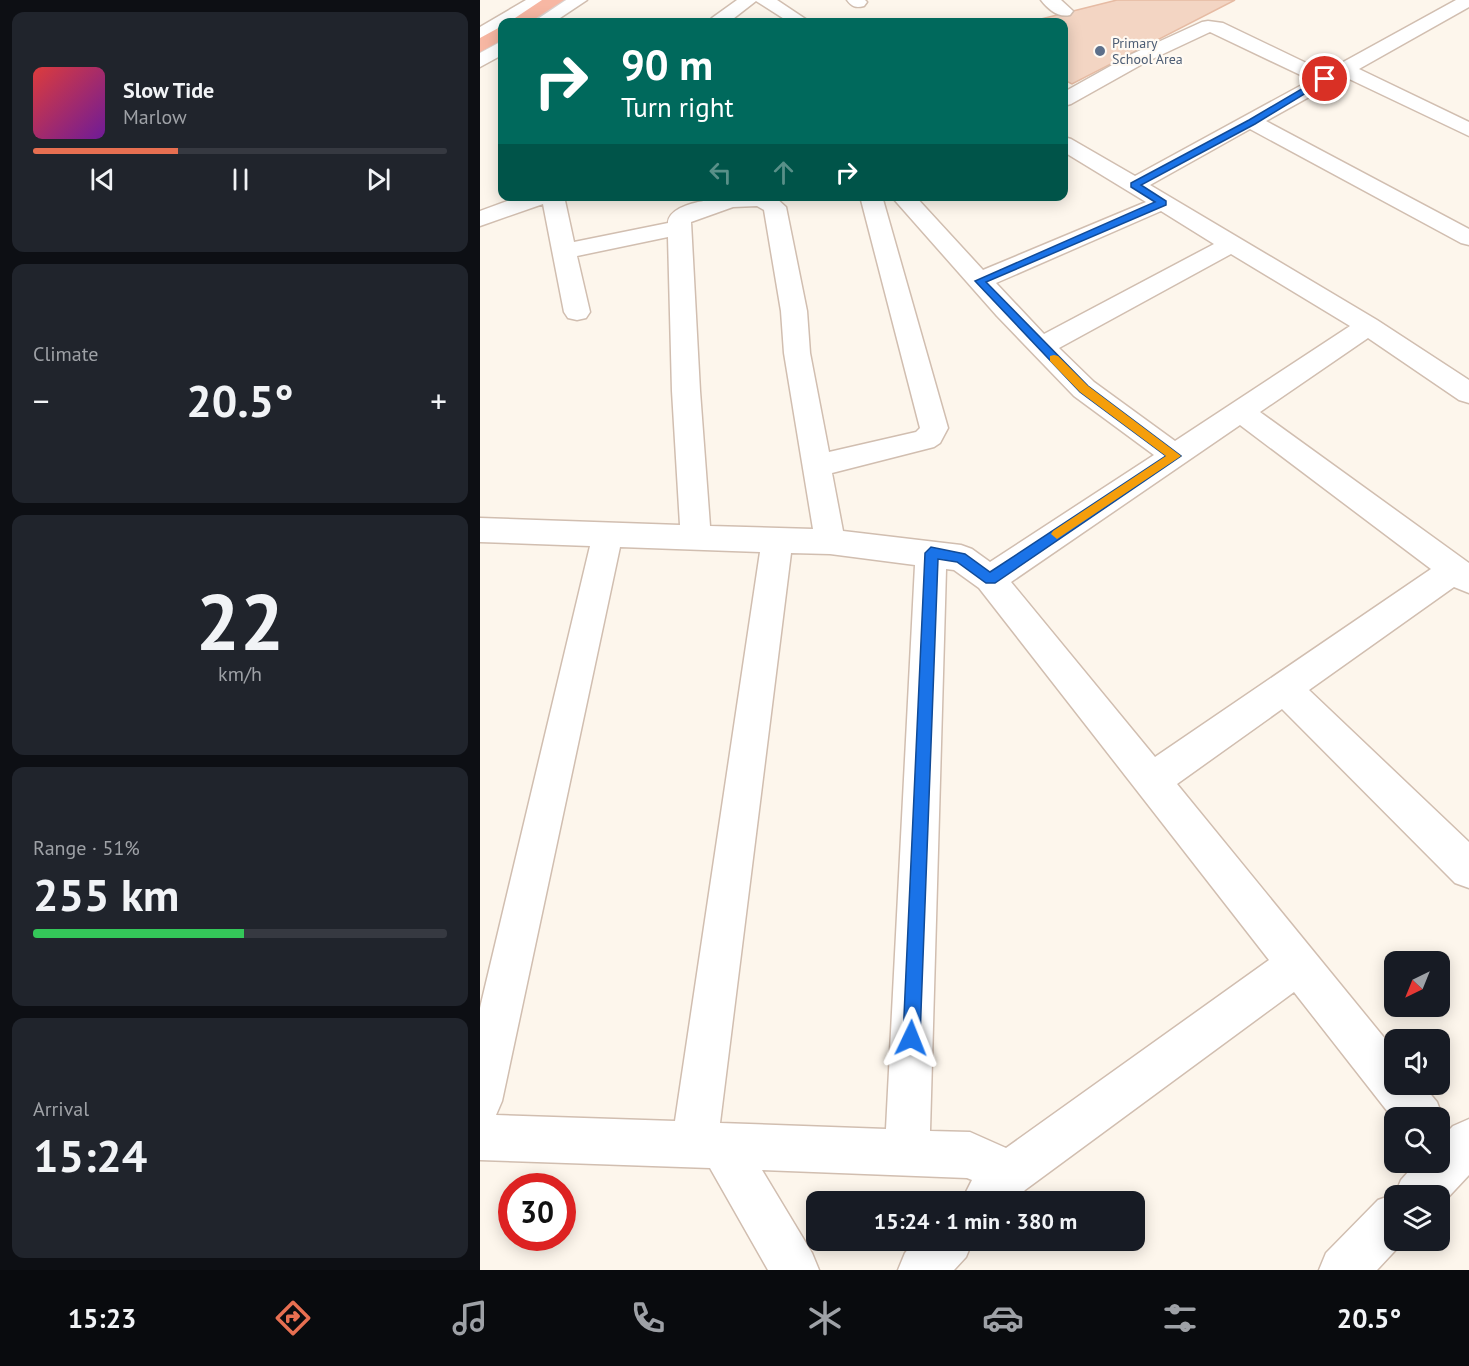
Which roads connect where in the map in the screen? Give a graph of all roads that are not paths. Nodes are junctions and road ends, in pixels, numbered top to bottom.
1 (538, 0) edge
2 (555, 0) edge
3 (579, 0) edge
4 (748, 0) edge
5 (764, 0) edge
6 (1465, 6) edge
7 (508, 18) edge
8 (525, 18) edge
9 (549, 18) edge
10 (723, 18) edge
11 (794, 18) edge
12 (498, 24) edge
13 (480, 35) edge
14 (498, 35) edge
15 (480, 46) edge
16 (498, 50) edge
17 (480, 61) edge
18 (1343, 68) junction
19 (1325, 79) junction
20 (1068, 98) edge
21 (1252, 122) junction
22 (1469, 130) edge
23 (1068, 144) edge
24 (1134, 185) junction
25 (530, 201) edge
26 (554, 201) edge
27 (739, 201) edge
28 (769, 201) edge
29 (872, 201) edge
30 (907, 201) edge
31 (1162, 203) junction
32 (480, 219) edge
33 (678, 228) junction
34 (1469, 238) edge
35 (1232, 244) junction
36 (566, 251) junction
37 (980, 281) junction
38 (577, 312) dead end
39 (1368, 326) junction
40 (1042, 346) junction
41 (1469, 393) edge
42 (1240, 411) junction
43 (1175, 456) junction
44 (816, 466) junction
45 (480, 530) edge
46 (608, 533) junction
47 (696, 536) junction
48 (777, 539) junction
49 (830, 542) junction
50 (931, 553) junction
51 (1462, 574) edge
52 (990, 579) junction
53 (1284, 689) junction
54 (1151, 781) junction
55 (1469, 869) edge
56 (1298, 964) junction
57 (480, 1101) edge
58 (1412, 1107) edge
59 (480, 1137) edge
60 (708, 1147) junction
61 (1454, 1147) edge
62 (907, 1154) junction
63 (1425, 1185) edge
64 (997, 1188) edge
65 (1384, 1228) edge
66 (939, 1251) edge
67 (795, 1270) edge
68 (922, 1270) edge
69 (1343, 1270) edge

1 - 7 street
2 - 8 highway
3 - 9 street
4 - 10 street
5 - 11 street
6 - 18 street
12 - 13 street
14 - 15 highway
16 - 17 street
18 - 19 street
18 - 22 street
19 - 20 street
19 - 21 street
21 - 24 street
21 - 34 street
23 - 24 street
24 - 31 street
25 - 32 street
26 - 36 street
27 - 33 street
28 - 44 street
29 - 44 street
30 - 37 street
31 - 35 street
31 - 37 street
33 - 36 street
33 - 47 street
35 - 39 street
35 - 40 street
36 - 38 street
37 - 40 street
39 - 41 street
39 - 42 street
40 - 43 street
42 - 43 street
42 - 51 street
43 - 52 street
44 - 49 street
45 - 46 street
46 - 47 street
46 - 57 street
47 - 48 street
48 - 49 street
48 - 60 street
49 - 50 street
50 - 52 street
50 - 62 street
51 - 53 street
52 - 54 street
53 - 54 street
53 - 55 street
54 - 56 street
56 - 58 street
56 - 64 street
59 - 60 street
60 - 62 street
60 - 67 street
61 - 63 street
62 - 64 street
65 - 69 street
66 - 68 street

